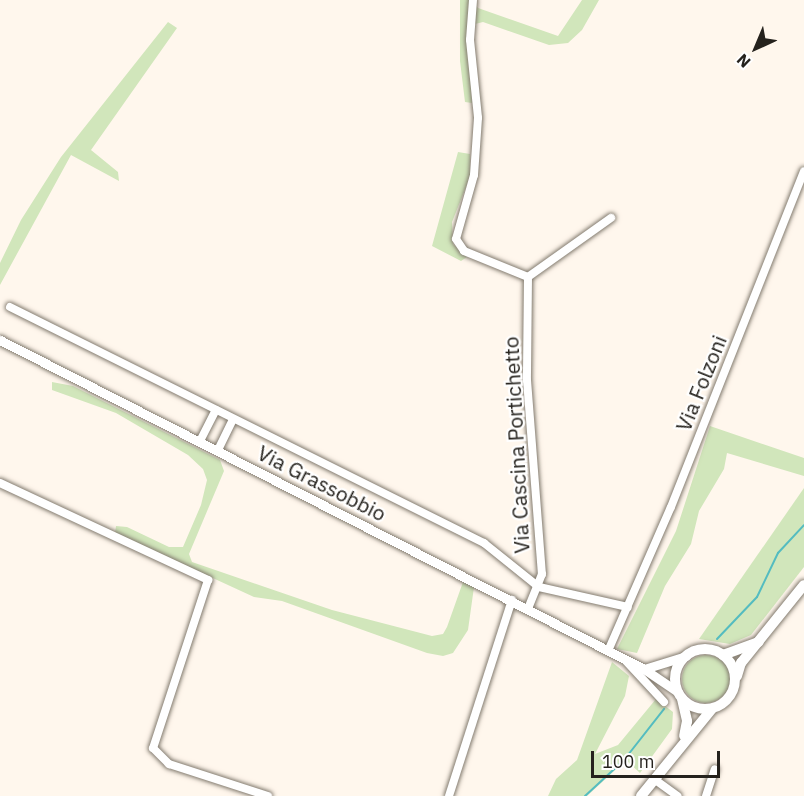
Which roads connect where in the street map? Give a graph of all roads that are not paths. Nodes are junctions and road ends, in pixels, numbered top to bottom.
1 (473, 0) edge
2 (804, 171) edge
3 (611, 218) dead end
4 (528, 277) junction
5 (10, 307) dead end
6 (0, 340) edge
7 (216, 410) junction
8 (233, 419) junction
9 (200, 441) junction
10 (218, 450) junction
11 (0, 483) edge
12 (804, 585) edge
13 (539, 587) junction
14 (512, 600) junction
15 (628, 607) junction
16 (528, 609) junction
17 (760, 642) junction
18 (608, 651) junction
19 (723, 655) junction
20 (686, 656) junction
21 (627, 661) junction
22 (644, 669) junction
23 (736, 680) junction
24 (680, 695) junction
25 (664, 702) dead end
26 (712, 709) junction
27 (681, 742) junction
28 (715, 769) dead end
29 (654, 779) junction
30 (268, 796) edge
31 (449, 796) edge
32 (641, 796) edge
33 (677, 796) edge
34 (706, 796) edge

1 - 4 street
2 - 15 street, Via Folzoni
3 - 4 street
4 - 13 street, Via Cascina Portichetto
5 - 7 street
6 - 9 street, Via Grassobbio
7 - 8 street
7 - 9 street
8 - 10 street
8 - 13 street
9 - 10 street, Via Grassobbio
10 - 14 street, Via Grassobbio
11 - 30 street
12 - 17 main road
13 - 15 street
13 - 16 street, Via Cascina Portichetto
14 - 16 street, Via Grassobbio
14 - 31 street
15 - 18 street, Via Folzoni
16 - 18 street, Via Grassobbio
17 - 19 main road
17 - 23 main road
18 - 21 street, Via Grassobbio
19 - 20 main road
19 - 23 main road
20 - 22 street
20 - 24 main road
21 - 22 street, Via Grassobbio
21 - 25 street, Via Grassobbio
22 - 24 street, Via Grassobbio
23 - 26 main road
24 - 26 main road
24 - 27 main road
26 - 27 main road
27 - 29 main road
28 - 34 street
29 - 32 main road
29 - 33 street

